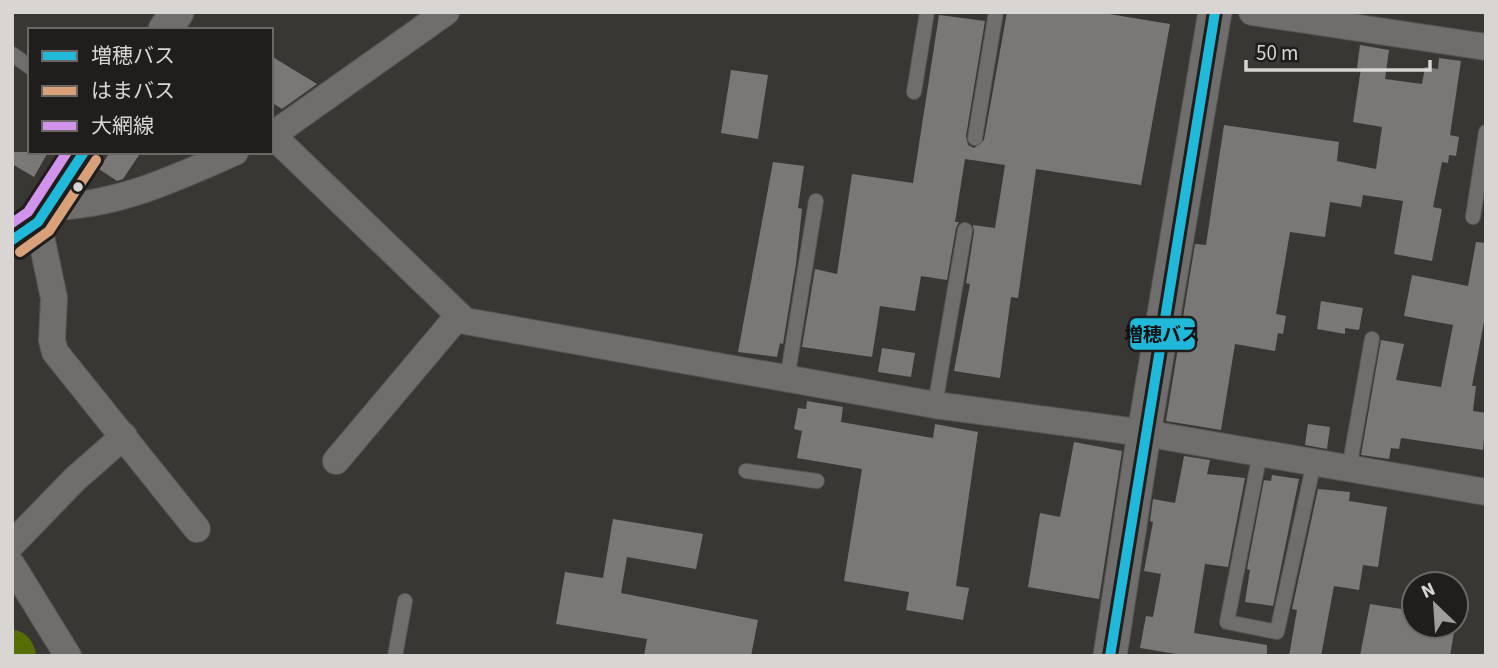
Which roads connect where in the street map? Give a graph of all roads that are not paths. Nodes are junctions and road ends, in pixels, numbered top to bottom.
1 (177, 12) edge
2 (446, 12) edge
3 (927, 12) edge
4 (996, 12) edge
5 (1215, 12) edge
6 (1251, 12) edge
7 (166, 28) edge
8 (1486, 47) edge
9 (12, 54) edge
10 (28, 66) edge
11 (914, 92) dead end
12 (1486, 132) edge
13 (273, 135) edge
14 (273, 137) edge
15 (975, 138) dead end
16 (83, 154) edge
17 (230, 154) edge
18 (816, 201) dead end
19 (1473, 218) dead end
20 (33, 223) edge
21 (965, 230) dead end
22 (460, 315) junction
23 (1372, 339) dead end
24 (787, 380) junction
25 (935, 405) junction
26 (1144, 433) junction
27 (124, 436) junction
28 (1260, 453) junction
29 (336, 461) dead end
30 (1314, 462) junction
31 (1349, 470) junction
32 (746, 471) dead end
33 (817, 481) dead end
34 (1486, 492) edge
35 (197, 529) dead end
36 (12, 544) edge
37 (12, 565) edge
38 (405, 601) dead end
39 (68, 656) edge
40 (396, 656) edge
41 (1110, 656) edge

1 - 7 street
2 - 13 street
3 - 11 lane
4 - 15 lane
5 - 26 street
6 - 8 street
9 - 10 lane
12 - 19 lane
14 - 22 street
16 - 20 street
17 - 20 street
18 - 24 lane
20 - 27 street
21 - 25 lane
22 - 24 street
22 - 29 street
23 - 31 lane
24 - 25 street
25 - 26 street
26 - 28 street
26 - 41 street
27 - 35 street
27 - 36 street
28 - 30 street
28 - 30 lane
30 - 31 street
31 - 34 street
32 - 33 lane
37 - 39 street
38 - 40 lane

